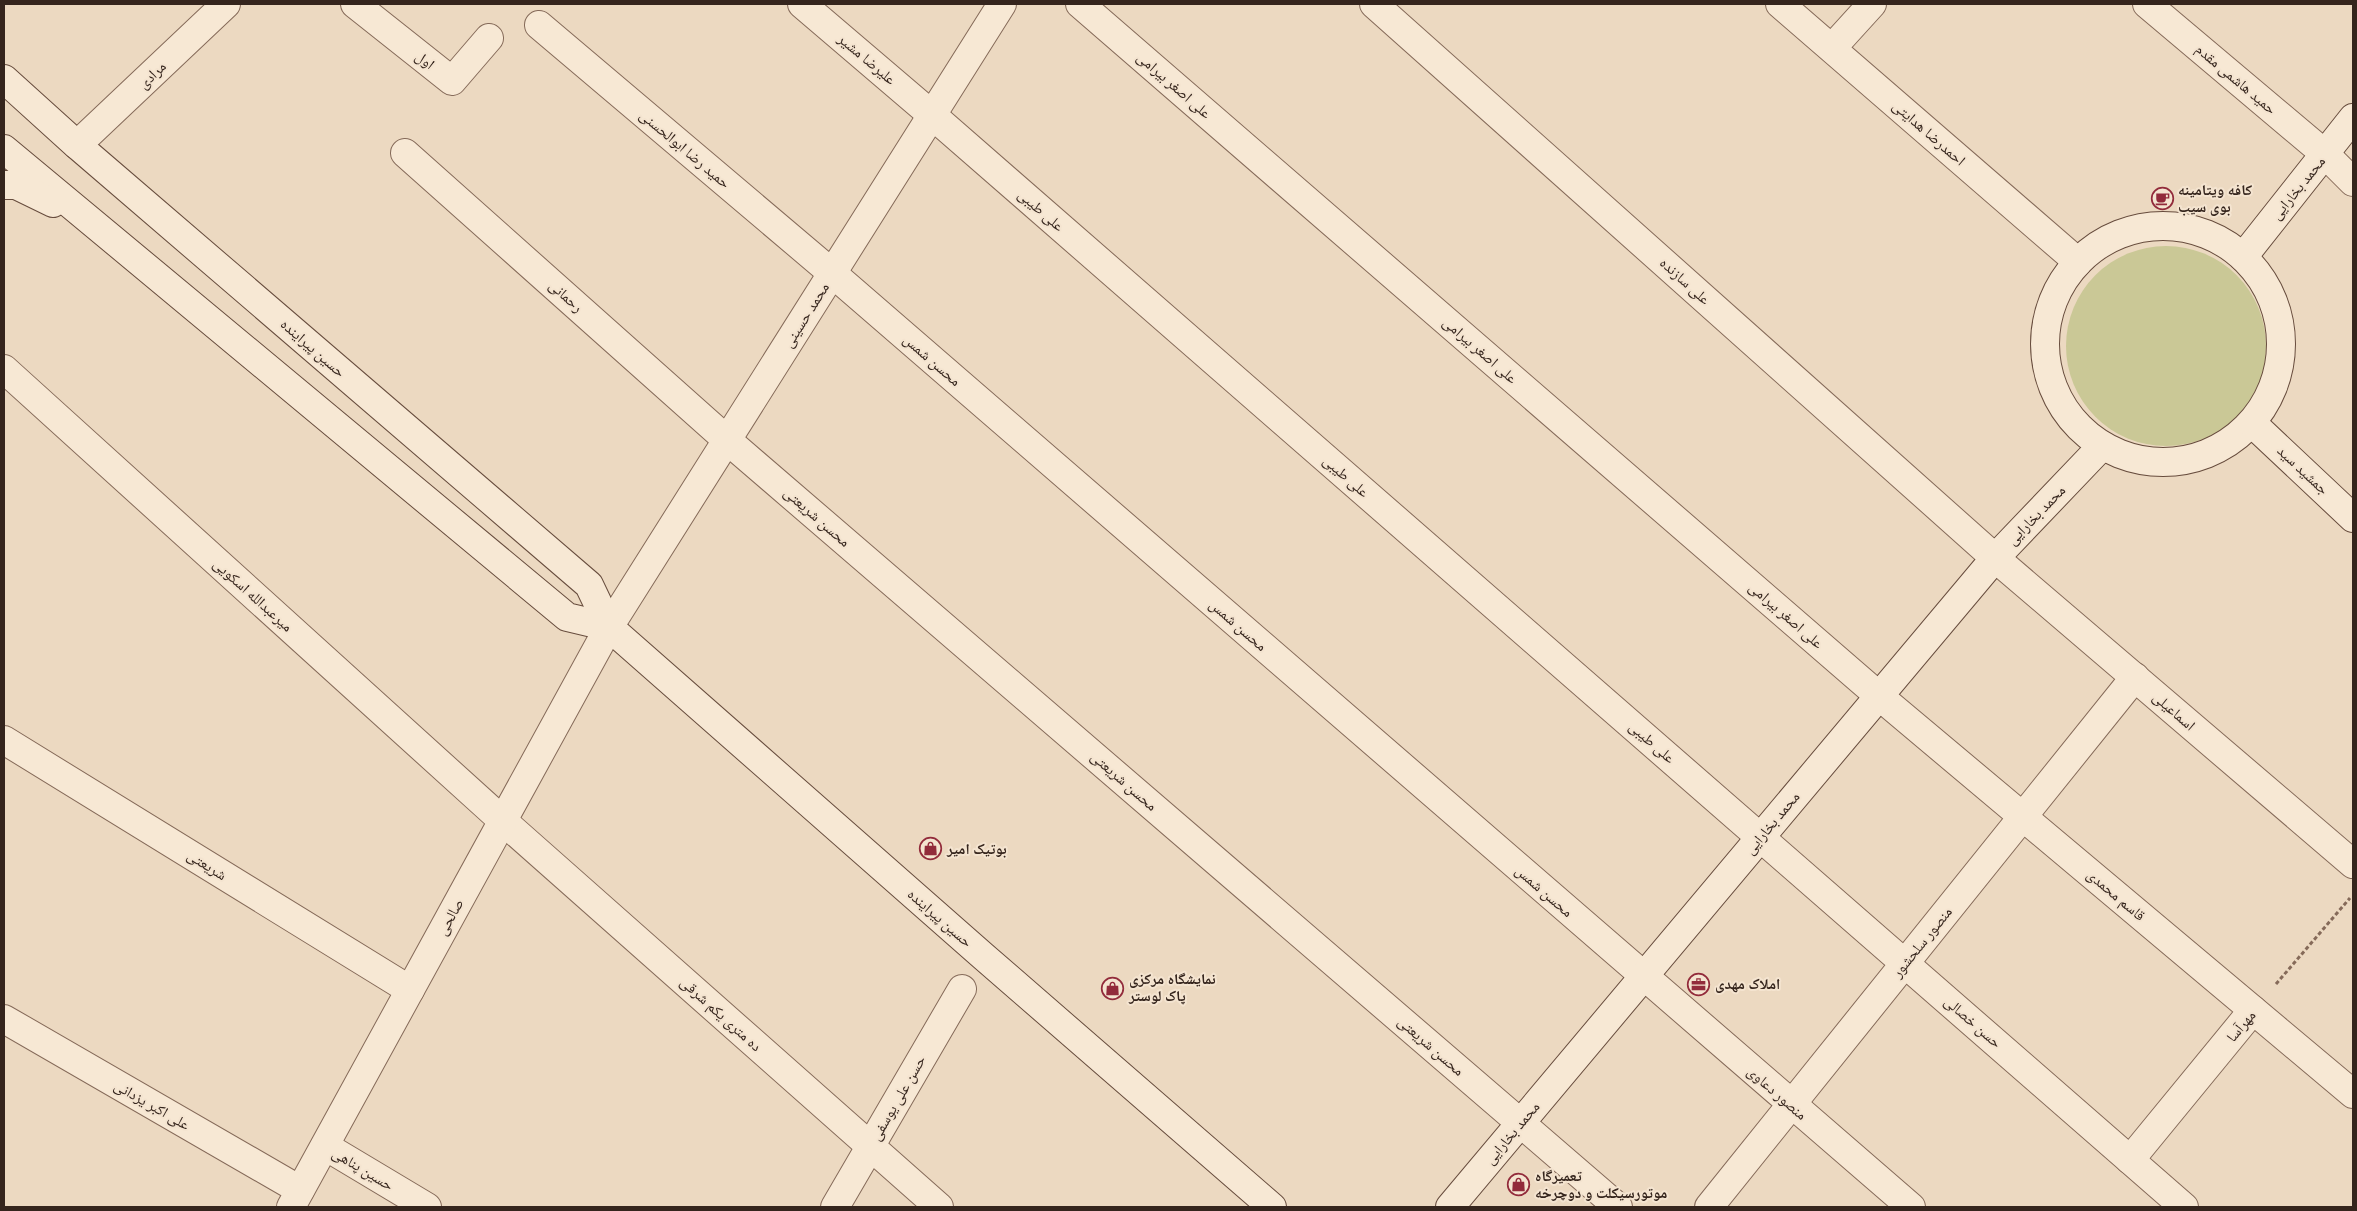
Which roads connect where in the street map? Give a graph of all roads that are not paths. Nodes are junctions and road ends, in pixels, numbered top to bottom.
1 (226, 4) edge
2 (354, 4) edge
3 (802, 4) edge
4 (1002, 4) edge
5 (1080, 4) edge
6 (1374, 4) edge
7 (1780, 4) edge
8 (1872, 4) edge
9 (2147, 4) edge
10 (539, 25) dead end
11 (489, 38) dead end
12 (1832, 48) junction
13 (4, 79) edge
14 (932, 115) junction
15 (2353, 118) edge
16 (77, 145) junction
17 (4, 149) edge
18 (405, 153) dead end
19 (2325, 154) junction
20 (2353, 182) edge
21 (4, 185) edge
22 (84, 217) junction
23 (2242, 257) junction
24 (2078, 262) junction
25 (832, 273) junction
26 (4, 369) edge
27 (2252, 423) junction
28 (727, 440) junction
29 (2102, 446) junction
30 (2353, 518) edge
31 (1995, 558) junction
32 (609, 627) junction
33 (2135, 677) junction
34 (1879, 696) junction
35 (4, 740) edge
36 (2023, 816) junction
37 (503, 820) junction
38 (1761, 837) junction
39 (2353, 864) edge
40 (1905, 963) junction
41 (1643, 977) junction
42 (962, 989) dead end
43 (410, 990) junction
44 (2253, 1010) junction
45 (4, 1019) edge
46 (2353, 1094) edge
47 (1791, 1105) junction
48 (1520, 1123) junction
49 (325, 1146) junction
50 (870, 1147) junction
51 (2130, 1160) junction
52 (295, 1199) edge
53 (427, 1207) edge
54 (835, 1207) edge
55 (939, 1207) edge
56 (1272, 1207) edge
57 (1450, 1207) edge
58 (1618, 1207) edge
59 (1708, 1207) edge
60 (1911, 1207) edge
61 (2184, 1207) edge

1 - 16 street, مرادی
2 - 11 street, اول
3 - 14 street, علیرضا مشیر
4 - 14 street, محمد حسینی
5 - 34 street, علی اصغر بیرامی
6 - 31 street, علی سازنده
7 - 12 street, احمدرضا هدایتی
8 - 12 street
9 - 19 street, حمید هاشمی مقدم
10 - 25 street, حمید رضا ابوالحسنی
12 - 24 street, احمدرضا هدایتی
13 - 16 street, حسین پیراینده
14 - 25 street, محمد حسینی
14 - 38 street, علی طیبی
15 - 19 street, محمد بخارایی
16 - 32 street, حسین پیراینده
17 - 22 street, حسین پیراینده
18 - 28 street, رحمانی
19 - 20 street, حمید هاشمی مقدم
19 - 23 street, محمد بخارایی
21 - 22 street
22 - 32 street, حسین پیراینده
23 - 24 street
23 - 27 street
24 - 29 street
25 - 28 street, محمد حسینی
25 - 41 street, محسن شمس
26 - 37 street, میرعبدالله اسکویی
27 - 29 street
27 - 30 street, جمشید سید
28 - 32 street, محمد حسینی
28 - 48 street, محسن شریعتی
29 - 31 street, محمد بخارایی
31 - 33 street, اسماعیلی
31 - 34 street, محمد بخارایی
32 - 37 street, صالحی
32 - 56 street, حسین پیراینده
33 - 36 street, منصور سلحشور
33 - 39 street, اسماعیلی
34 - 36 street, قاسم محمدی
34 - 38 street, محمد بخارایی
35 - 43 street, شریعتی
36 - 40 street, منصور سلحشور
36 - 44 street, قاسم محمدی
37 - 43 street, صالحی
37 - 50 street, ده متری یکم شرقی
38 - 40 street, حسن خصالی
38 - 41 street, محمد بخارایی
40 - 47 street, منصور سلحشور
40 - 51 street, حسن خصالی
41 - 47 street, منصور دعاوی
41 - 48 street, محمد بخارایی
42 - 50 street, حسن علی یوسفی
43 - 49 street, صالحی
44 - 46 street, قاسم محمدی
44 - 51 street, مهرآسا
45 - 52 street, علی اکبر یزدانی
47 - 59 street, منصور سلحشور
47 - 60 street, منصور دعاوی
48 - 57 street, محمد بخارایی
48 - 58 street, محسن شریعتی
49 - 52 street, صالحی
49 - 53 street, حسین پناهی
50 - 54 street, حسن علی یوسفی
50 - 55 street, ده متری یکم شرقی
51 - 61 street, حسن خصالی

